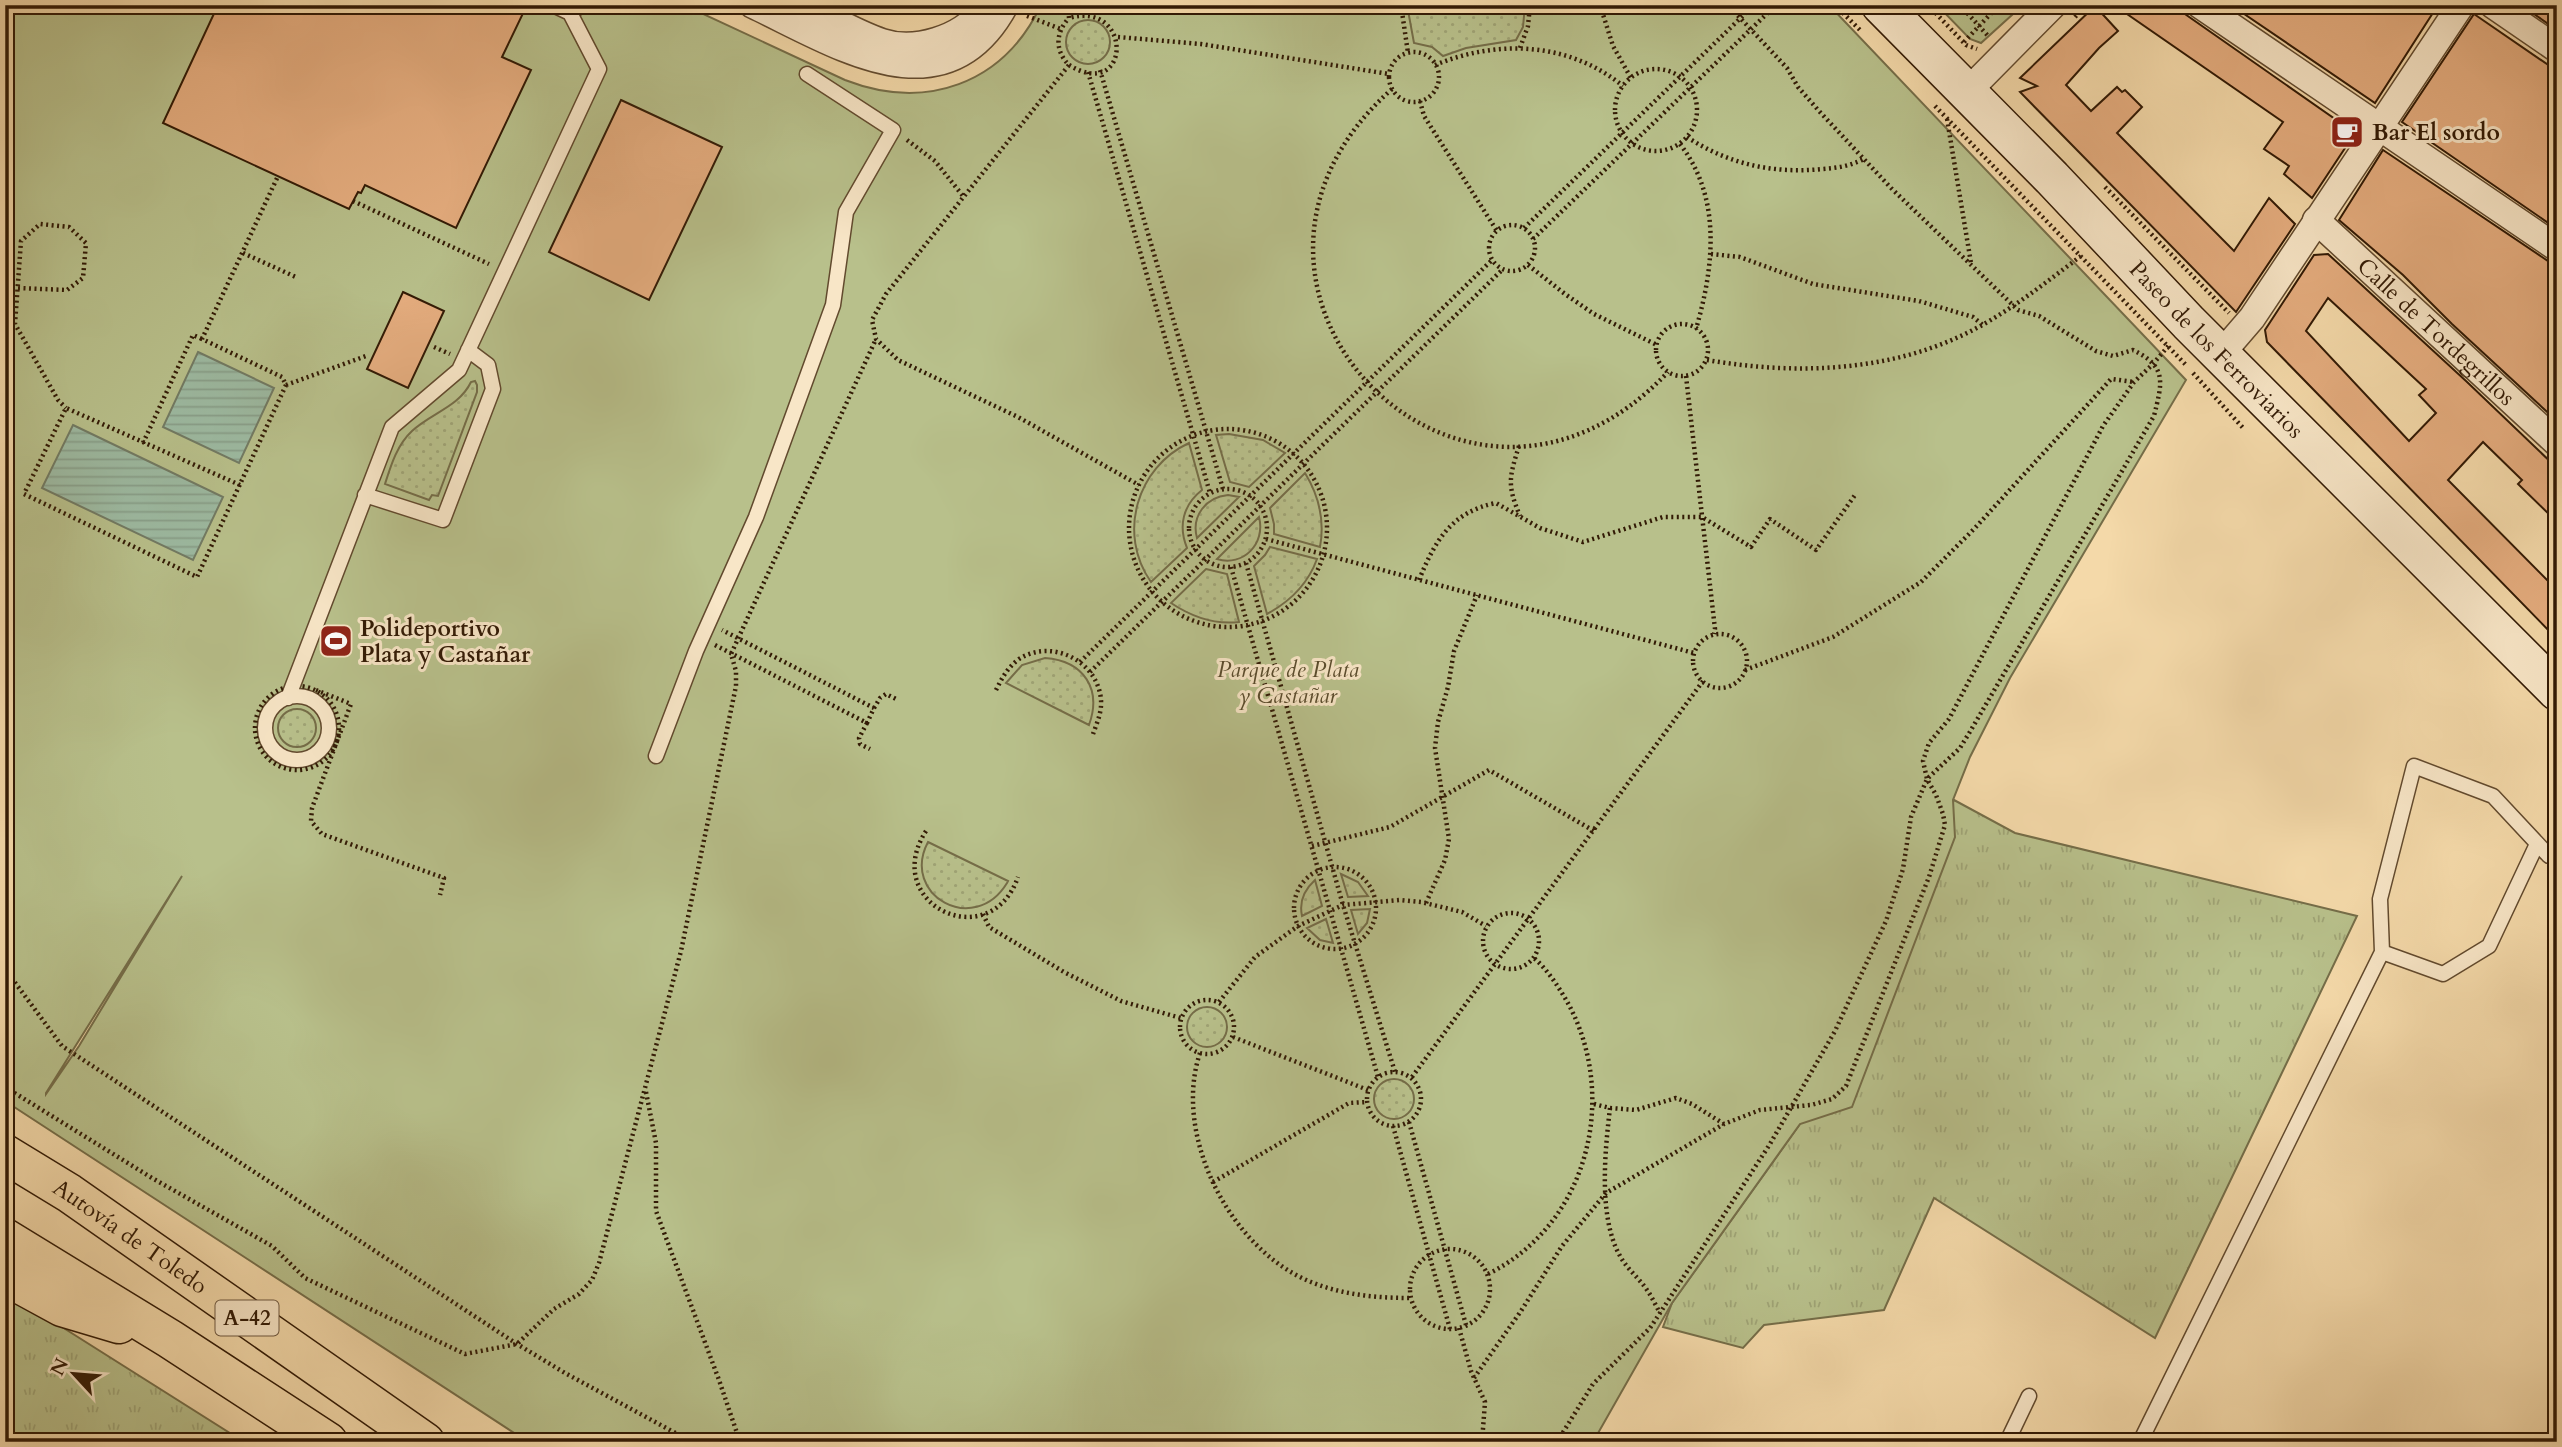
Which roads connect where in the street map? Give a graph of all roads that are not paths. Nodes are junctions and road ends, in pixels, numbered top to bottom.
1 (553, 5) edge
2 (753, 5) edge
3 (803, 5) edge
4 (987, 5) edge
5 (1881, 5) edge
6 (2053, 5) edge
7 (2200, 5) edge
8 (2461, 5) edge
9 (2493, 5) edge
10 (576, 9) edge
11 (1016, 10) edge
12 (2557, 49) edge
13 (807, 74) dead end
14 (1956, 112) junction
15 (2378, 127) junction
16 (2316, 220) junction
17 (2557, 248) edge
18 (468, 350) junction
19 (2221, 354) junction
20 (2557, 443) edge
21 (365, 495) junction
22 (2557, 691) edge
23 (291, 692) junction
24 (656, 756) dead end
25 (2537, 844) junction
26 (2554, 855) edge
27 (2382, 952) junction
28 (5, 1154) edge
29 (5, 1238) edge
30 (5, 1276) edge
31 (170, 1339) junction
32 (2029, 1396) dead end
33 (328, 1442) edge
34 (425, 1442) edge
35 (2007, 1442) edge
36 (2140, 1442) edge

1 - 10 lane
2 - 11 street
3 - 4 street
5 - 14 main road, Paseo de los Ferroviarios
6 - 14 street
7 - 15 street
8 - 15 street
9 - 12 street
10 - 18 lane
13 - 24 lane
14 - 19 main road, Paseo de los Ferroviarios
15 - 16 street
15 - 17 street
16 - 19 street
16 - 20 street, Calle de Tordegrillos
18 - 21 lane
18 - 21 lane
19 - 22 main road, Paseo de los Ferroviarios
21 - 23 lane
23 - 23 lane
25 - 26 lane
25 - 27 lane
25 - 27 lane
27 - 36 lane
28 - 34 highway, Autovía de Toledo / A-42
29 - 31 highway, A-42
30 - 31 highway
31 - 33 highway, A-42
32 - 35 lane

